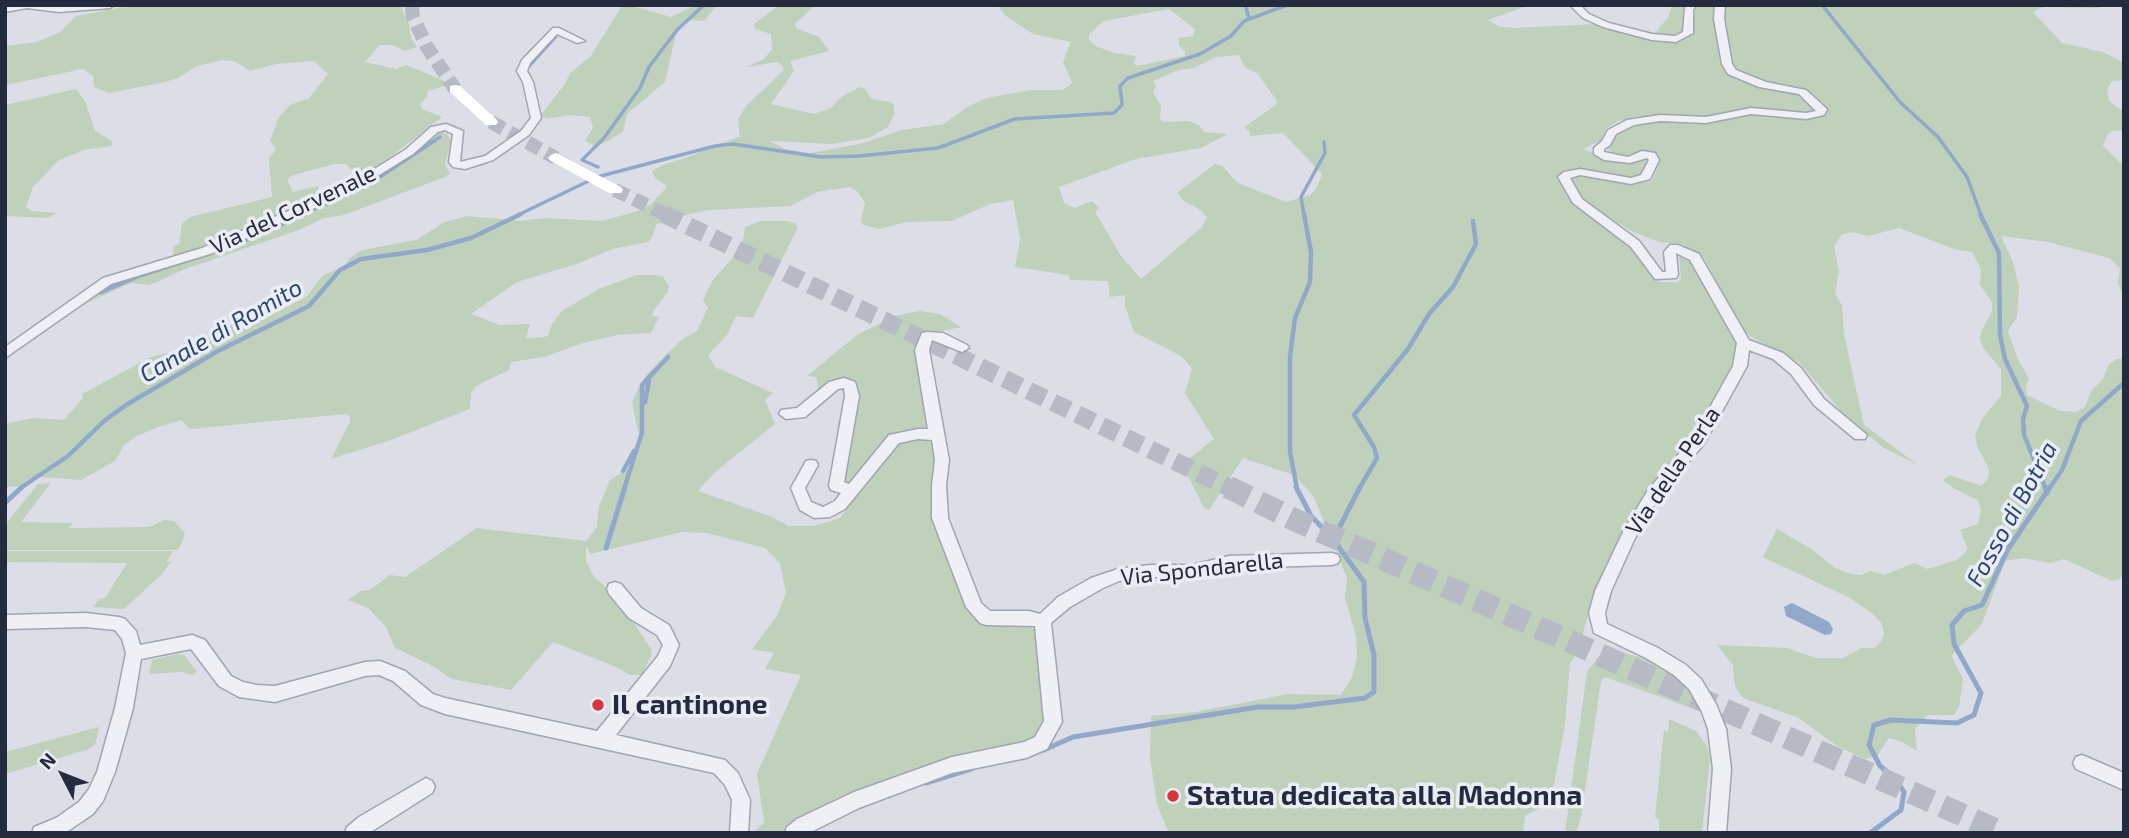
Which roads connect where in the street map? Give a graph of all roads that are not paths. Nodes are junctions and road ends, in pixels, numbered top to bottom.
1 (110, 5) edge
2 (1574, 5) edge
3 (1692, 5) edge
4 (1720, 5) edge
5 (5, 9) edge
6 (580, 41) dead end
7 (455, 89) tunnel mouth
8 (491, 122) tunnel mouth
9 (556, 158) tunnel mouth
10 (615, 190) tunnel mouth
11 (1744, 343) junction
12 (962, 348) dead end
13 (5, 354) edge
14 (786, 414) dead end
15 (936, 435) junction
16 (1860, 435) dead end
17 (811, 465) dead end
18 (852, 490) junction
19 (1332, 559) dead end
20 (615, 589) dead end
21 (1043, 621) junction
22 (5, 622) edge
23 (134, 653) junction
24 (602, 738) junction
25 (2081, 763) dead end
26 (2124, 782) edge
27 (426, 787) dead end
28 (41, 833) edge
29 (354, 833) edge
30 (739, 833) edge
31 (794, 833) edge
32 (1717, 833) edge

1 - 5 street
2 - 3 street
4 - 11 street
6 - 13 street, Via del Corvenale
7 - 8 main road
9 - 10 main road
11 - 16 street
11 - 32 street, Via della Perla
12 - 15 street
14 - 18 street
15 - 18 street
15 - 21 street
17 - 18 street
19 - 21 street, Via Spondarella
20 - 24 street
21 - 31 street
22 - 23 street
23 - 24 street
23 - 28 street
24 - 30 street
25 - 26 street
27 - 29 street

